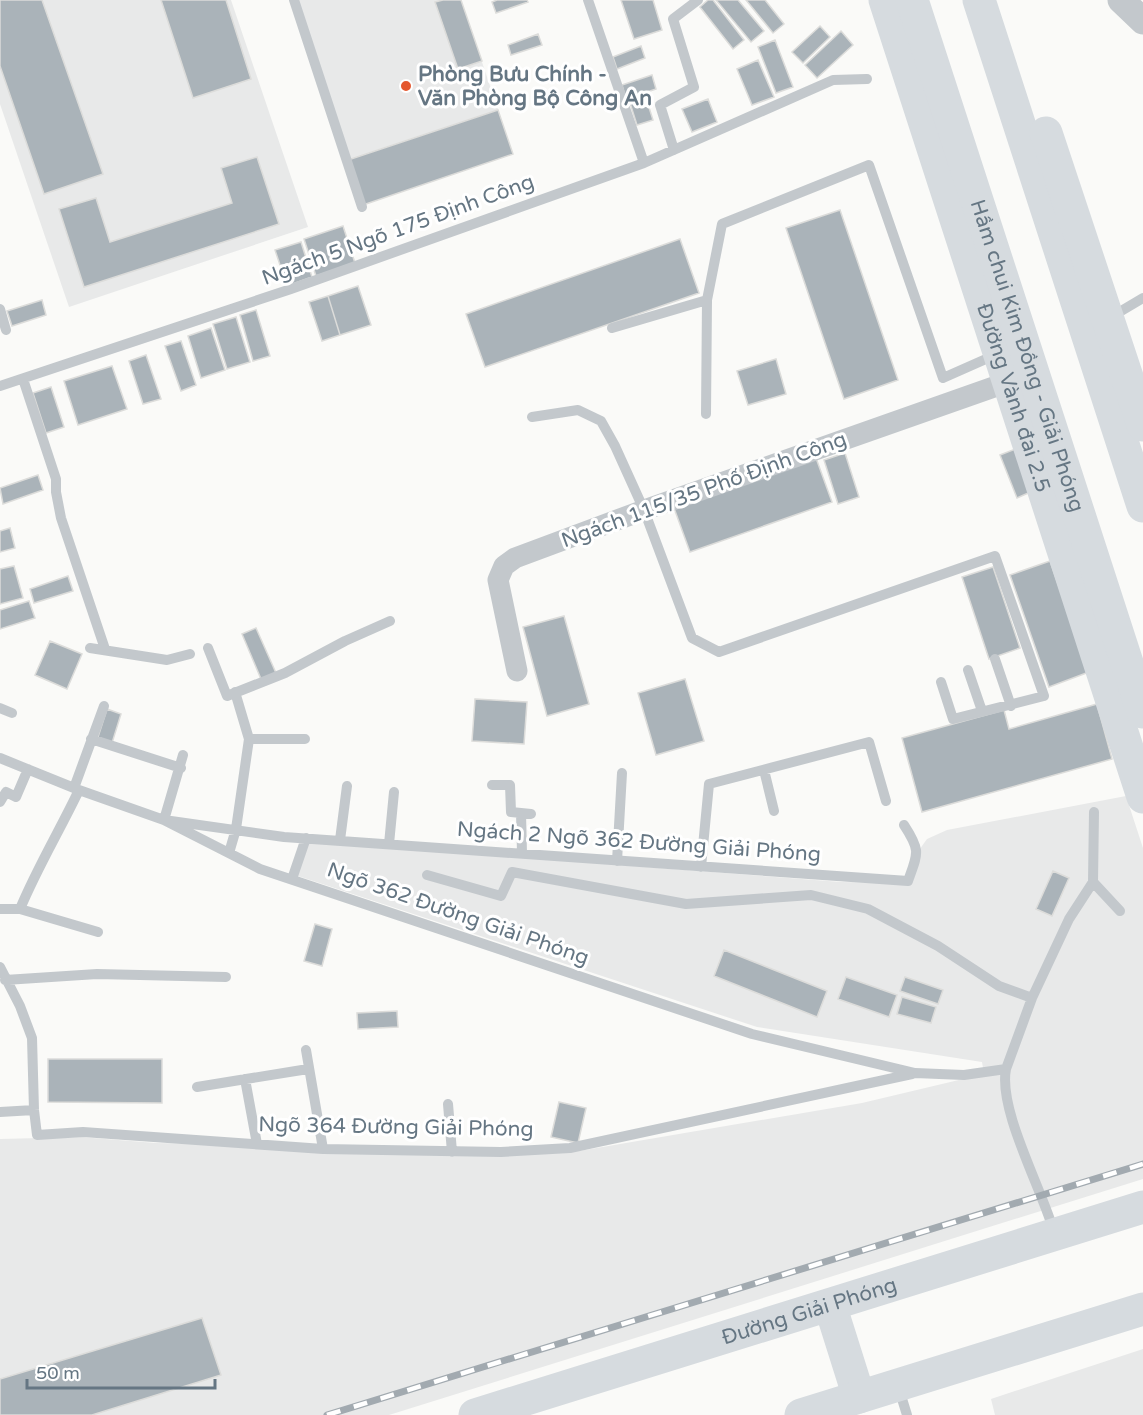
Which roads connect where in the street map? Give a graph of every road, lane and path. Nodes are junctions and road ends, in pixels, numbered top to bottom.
1 (294, 0) edge
2 (588, 0) edge
3 (698, 0) edge
4 (885, 0) edge
5 (912, 0) edge
6 (979, 0) edge
7 (1001, 0) edge
8 (1121, 0) edge
9 (1143, 21) edge
10 (867, 79) dead end
11 (674, 150) junction
12 (645, 162) junction
13 (362, 207) dead end
14 (1143, 298) edge
15 (707, 300) junction
16 (0, 309) edge
17 (1108, 318) junction
18 (612, 328) dead end
19 (6, 330) dead end
20 (1004, 368) junction
21 (23, 379) junction
22 (0, 386) edge
23 (706, 414) dead end
24 (532, 417) dead end
25 (1143, 425) edge
26 (1143, 506) edge
27 (644, 510) junction
28 (390, 621) dead end
29 (90, 648) dead end
30 (208, 648) dead end
31 (105, 649) junction
32 (190, 654) dead end
33 (995, 659) dead end
34 (968, 670) dead end
35 (517, 671) dead end
36 (940, 682) dead end
37 (235, 692) junction
38 (104, 706) dead end
39 (1011, 706) junction
40 (0, 708) edge
41 (982, 711) junction
42 (1143, 712) edge
43 (12, 713) dead end
44 (92, 739) junction
45 (249, 739) junction
46 (305, 739) dead end
47 (183, 755) dead end
48 (0, 758) edge
49 (181, 768) junction
50 (28, 769) junction
51 (764, 770) junction
52 (622, 773) dead end
53 (492, 785) dead end
54 (346, 786) dead end
55 (77, 789) junction
56 (394, 792) dead end
57 (1143, 798) edge
58 (886, 801) dead end
59 (0, 802) edge
60 (774, 811) dead end
61 (1094, 812) dead end
62 (164, 820) junction
63 (904, 825) dead end
64 (236, 829) junction
65 (306, 838) junction
66 (340, 840) junction
67 (389, 844) junction
68 (229, 853) junction
69 (522, 853) junction
70 (617, 861) junction
71 (701, 867) junction
72 (427, 875) dead end
73 (292, 879) junction
74 (1093, 882) junction
75 (0, 909) edge
76 (20, 909) junction
77 (1120, 911) dead end
78 (98, 932) dead end
79 (0, 967) edge
80 (226, 977) dead end
81 (5, 980) junction
82 (1032, 998) junction
83 (306, 1050) dead end
84 (308, 1069) junction
85 (1006, 1069) junction
86 (915, 1073) junction
87 (245, 1079) junction
88 (197, 1087) dead end
89 (448, 1104) dead end
90 (34, 1110) junction
91 (0, 1112) edge
92 (257, 1144) junction
93 (323, 1149) junction
94 (452, 1152) junction
95 (1143, 1207) edge
96 (1055, 1235) junction
97 (830, 1305) junction
98 (1140, 1310) edge
99 (859, 1397) junction
100 (903, 1400) edge
101 (475, 1415) edge
102 (801, 1415) edge

1 - 13 lane
2 - 12 lane
3 - 11 lane
4 - 20 main road, Đường Vành đai 2.5
5 - 42 main road, Hầm chui Kim Đồng - Giải Phóng
6 - 26 main road
7 - 17 main road
8 - 9 street
10 - 11 lane, Ngách 5 Ngõ 175 Định Công
11 - 12 lane, Ngách 5 Ngõ 175 Định Công
12 - 21 lane, Ngách 5 Ngõ 175 Định Công
14 - 17 lane
15 - 18 lane
15 - 20 lane
15 - 23 lane
16 - 19 lane
17 - 25 main road
20 - 27 street, Ngách 115/35 Phố Định Công
20 - 57 main road, Đường Vành đai 2.5
21 - 22 lane, Ngách 5 Ngõ 175 Định Công
21 - 31 lane
24 - 27 lane
27 - 35 street, Ngách 115/35 Phố Định Công
27 - 39 lane
28 - 37 lane
29 - 31 lane
30 - 37 lane
31 - 32 lane
33 - 39 lane
34 - 41 lane
36 - 41 lane
37 - 45 lane
38 - 44 lane
39 - 41 lane
40 - 43 lane
44 - 49 lane
44 - 55 lane
45 - 46 lane
45 - 64 lane
47 - 49 lane
48 - 50 lane, Ngõ 362 Đường Giải Phóng
49 - 62 lane
50 - 55 lane, Ngõ 362 Đường Giải Phóng
50 - 59 lane
51 - 58 lane
51 - 60 lane
51 - 71 lane
52 - 70 lane
53 - 69 lane
54 - 66 lane
55 - 62 lane, Ngõ 362 Đường Giải Phóng
55 - 76 lane
56 - 67 lane
61 - 74 lane
62 - 64 lane, Ngách 2 Ngõ 362 Đường Giải Phóng
62 - 68 lane, Ngõ 362 Đường Giải Phóng
63 - 71 lane, Ngách 2 Ngõ 362 Đường Giải Phóng
64 - 65 lane, Ngách 2 Ngõ 362 Đường Giải Phóng
64 - 68 lane
65 - 66 lane, Ngách 2 Ngõ 362 Đường Giải Phóng
65 - 73 lane
66 - 67 lane, Ngách 2 Ngõ 362 Đường Giải Phóng
67 - 69 lane, Ngách 2 Ngõ 362 Đường Giải Phóng
68 - 73 lane, Ngõ 362 Đường Giải Phóng
69 - 70 lane, Ngách 2 Ngõ 362 Đường Giải Phóng
70 - 71 lane, Ngách 2 Ngõ 362 Đường Giải Phóng
72 - 82 lane
73 - 86 lane, Ngõ 362 Đường Giải Phóng
74 - 77 lane
74 - 82 lane
75 - 76 lane
76 - 78 lane
79 - 81 lane, Ngõ 364 Đường Giải Phóng
80 - 81 lane
81 - 90 lane, Ngõ 364 Đường Giải Phóng
82 - 85 lane
83 - 84 lane
84 - 87 lane
84 - 93 lane
85 - 86 lane
85 - 96 lane
86 - 94 lane, Ngõ 364 Đường Giải Phóng
87 - 88 lane
87 - 92 lane
89 - 94 lane
90 - 91 lane
90 - 92 lane, Ngõ 364 Đường Giải Phóng
92 - 93 lane, Ngõ 364 Đường Giải Phóng
93 - 94 lane, Ngõ 364 Đường Giải Phóng
95 - 96 main road, Đường Giải Phóng
96 - 97 main road, Đường Giải Phóng
97 - 99 main road
97 - 101 main road, Đường Giải Phóng
98 - 100 main road
99 - 100 main road
99 - 102 main road

